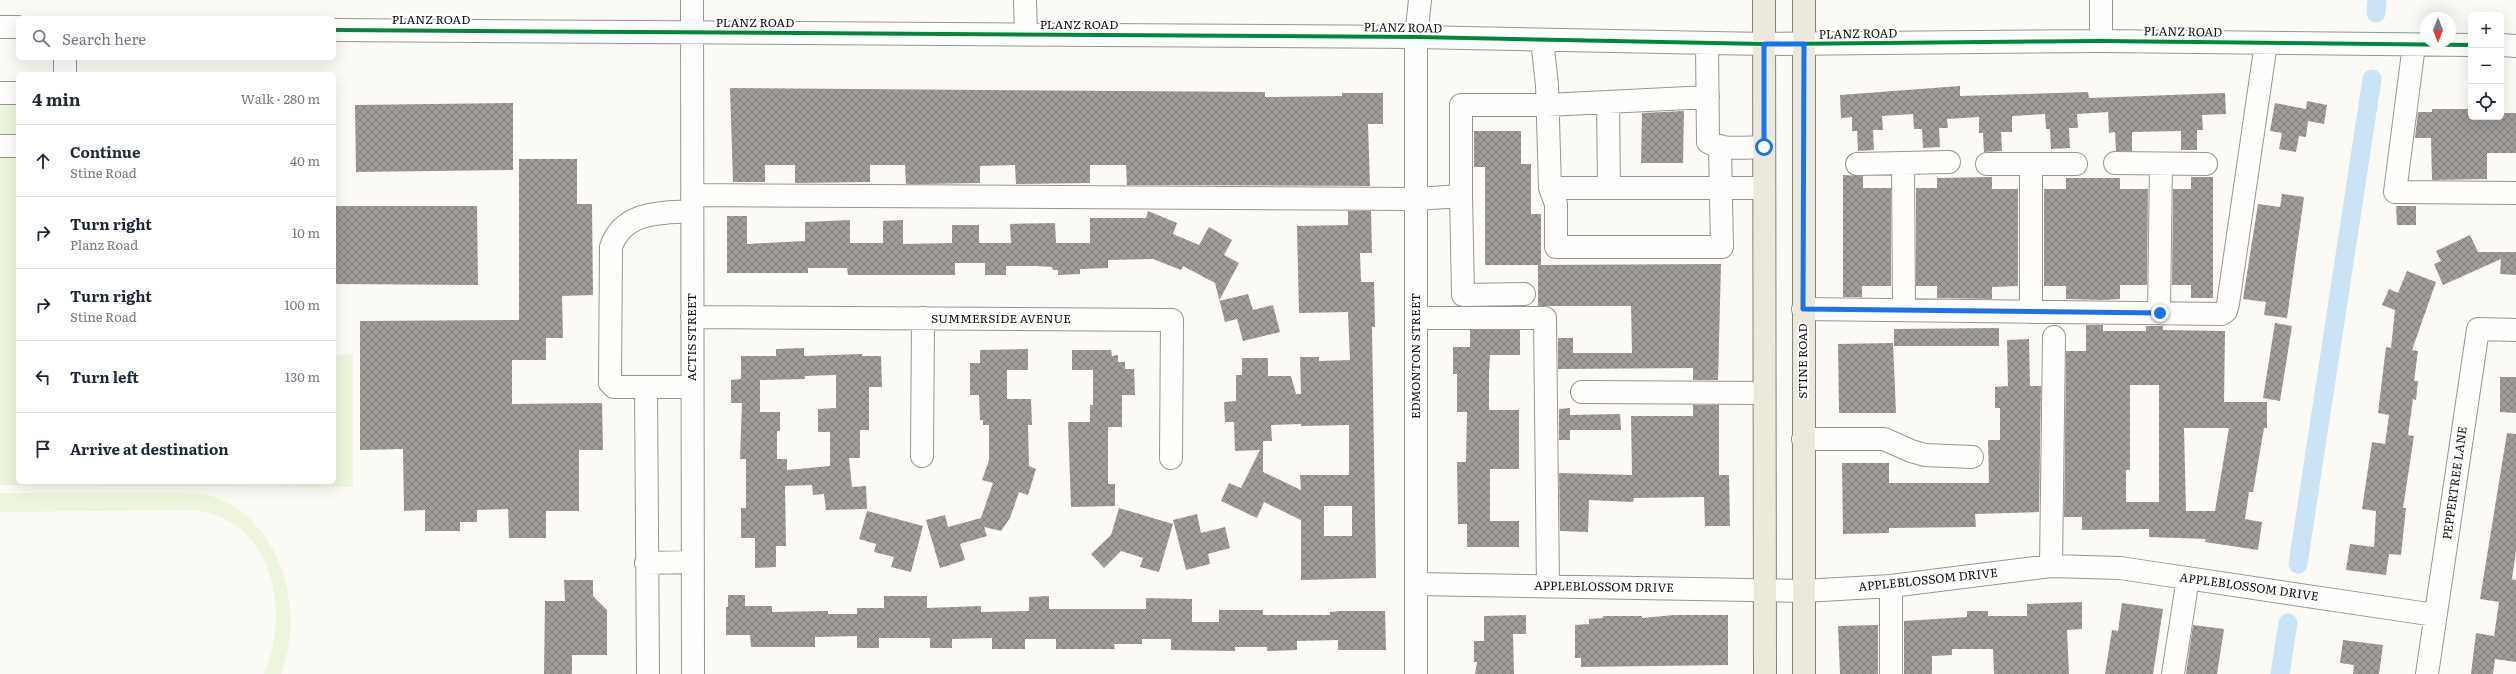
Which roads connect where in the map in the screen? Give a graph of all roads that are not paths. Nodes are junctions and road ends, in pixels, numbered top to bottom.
1 (692, 0) edge
2 (1025, 0) edge
3 (1420, 0) edge
4 (1764, 0) edge
5 (1804, 0) edge
6 (2101, 0) edge
7 (0, 27) edge
8 (16, 27) edge
9 (336, 30) edge
10 (692, 32) junction
11 (1026, 35) junction
12 (1416, 37) junction
13 (1542, 40) junction
14 (2101, 41) junction
15 (1706, 43) junction
16 (2266, 43) junction
17 (1764, 44) junction
18 (1804, 44) junction
19 (2414, 45) junction
20 (2468, 45) edge
21 (2504, 45) edge
22 (2516, 46) edge
23 (65, 60) edge
24 (65, 72) edge
25 (0, 92) edge
26 (16, 93) edge
27 (1708, 97) junction
28 (1608, 102) junction
29 (1547, 105) junction
30 (0, 146) edge
31 (16, 146) edge
32 (1720, 146) junction
33 (1764, 147) junction
34 (1949, 162) dead end
35 (1903, 163) junction
36 (2115, 163) dead end
37 (1857, 164) dead end
38 (1987, 164) dead end
39 (2031, 164) junction
40 (2076, 164) dead end
41 (2161, 164) junction
42 (2206, 164) dead end
43 (1550, 188) junction
44 (1609, 188) junction
45 (1720, 188) junction
46 (1764, 188) junction
47 (2516, 193) edge
48 (1461, 196) junction
49 (1416, 199) junction
50 (692, 203) junction
51 (1524, 294) dead end
52 (1803, 309) junction
53 (1904, 310) junction
54 (2031, 312) junction
55 (2160, 313) junction
56 (692, 317) junction
57 (923, 318) junction
58 (1416, 318) junction
59 (2516, 330) edge
60 (2054, 337) dead end
61 (646, 387) junction
62 (692, 387) junction
63 (1582, 392) dead end
64 (1764, 393) junction
65 (1803, 439) junction
66 (922, 456) dead end
67 (1972, 456) dead end
68 (1171, 458) dead end
69 (693, 562) junction
70 (646, 563) junction
71 (2051, 566) junction
72 (2188, 578) junction
73 (1416, 584) junction
74 (1548, 586) junction
75 (1891, 586) junction
76 (1765, 591) junction
77 (1804, 591) junction
78 (2435, 615) junction
79 (648, 674) edge
80 (693, 674) edge
81 (1416, 674) edge
82 (1765, 674) edge
83 (1804, 674) edge
84 (1891, 674) edge
85 (2173, 674) edge
86 (2426, 674) edge

1 - 10 street, ACTIS STREET
2 - 11 street
3 - 12 street, EDMONTON STREET
4 - 17 main road
5 - 18 main road, STINE ROAD
6 - 14 street
7 - 8 street
9 - 10 street, PLANZ ROAD
10 - 11 street, PLANZ ROAD
10 - 50 street, ACTIS STREET
11 - 12 street, PLANZ ROAD
12 - 13 street, PLANZ ROAD
12 - 49 street, EDMONTON STREET
13 - 15 street, PLANZ ROAD
13 - 29 street
14 - 16 street, PLANZ ROAD
14 - 18 street, PLANZ ROAD
15 - 17 street, PLANZ ROAD
15 - 27 street
16 - 19 street, PLANZ ROAD
16 - 55 street
17 - 18 street, PLANZ ROAD
17 - 33 main road
18 - 52 main road, STINE ROAD
19 - 20 street, PLANZ ROAD
19 - 47 street
21 - 22 street
23 - 24 street
25 - 26 street
27 - 28 street
27 - 32 street
28 - 29 street
28 - 44 street
29 - 43 street
29 - 48 street
30 - 31 street
32 - 33 street
32 - 45 street
33 - 46 main road
34 - 35 street
35 - 37 street
35 - 53 street
36 - 41 street
38 - 39 street
39 - 40 street
39 - 54 street
41 - 42 street
41 - 55 street
43 - 44 street
43 - 45 street
44 - 45 street
45 - 46 street
46 - 64 main road
48 - 49 street
48 - 51 street
49 - 50 street
49 - 58 street, EDMONTON STREET
50 - 56 street, ACTIS STREET
50 - 61 street
52 - 53 street
52 - 65 main road, STINE ROAD
53 - 54 street
54 - 55 street
56 - 57 street, SUMMERSIDE AVENUE
56 - 62 street, ACTIS STREET
57 - 66 street
57 - 68 street, SUMMERSIDE AVENUE
58 - 73 street, EDMONTON STREET
58 - 74 street
59 - 78 street, PEPPERTREE LANE
60 - 71 street
61 - 62 street
61 - 70 street
62 - 69 street, ACTIS STREET
63 - 64 street
64 - 76 main road
65 - 67 street
65 - 77 main road, STINE ROAD
69 - 70 street
69 - 80 street, ACTIS STREET
70 - 79 street
71 - 72 street, APPLEBLOSSOM DRIVE
71 - 75 street, APPLEBLOSSOM DRIVE
72 - 78 street, APPLEBLOSSOM DRIVE
72 - 85 street
73 - 74 street, APPLEBLOSSOM DRIVE
73 - 81 street, EDMONTON STREET
74 - 76 street, APPLEBLOSSOM DRIVE
75 - 77 street, APPLEBLOSSOM DRIVE
75 - 84 street
76 - 77 street, APPLEBLOSSOM DRIVE
76 - 82 main road
77 - 83 main road, STINE ROAD
78 - 86 street, PEPPERTREE LANE

